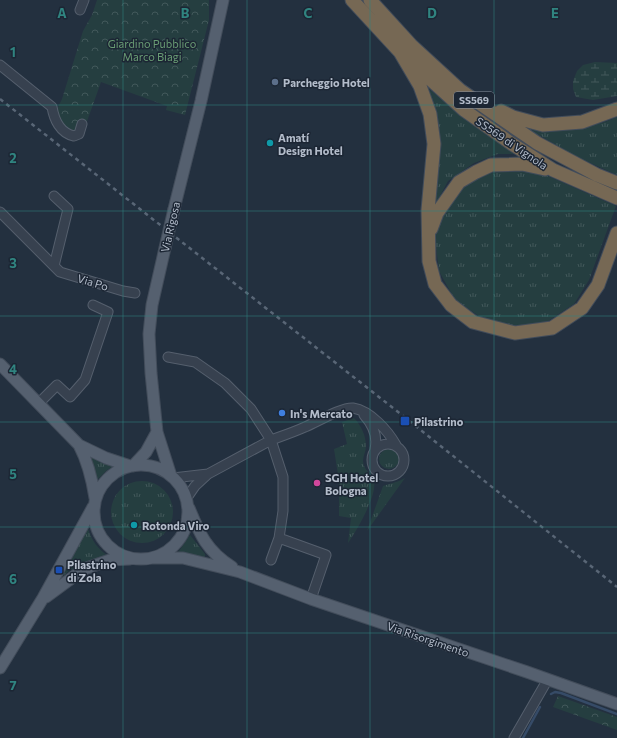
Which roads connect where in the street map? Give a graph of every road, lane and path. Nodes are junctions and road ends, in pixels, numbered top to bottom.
1 (84, 0) edge
2 (218, 0) edge
3 (223, 0) edge
4 (352, 0) edge
5 (370, 0) edge
6 (80, 10) dead end
7 (218, 25) junction
8 (400, 52) junction
9 (0, 65) edge
10 (460, 90) junction
11 (617, 109) edge
12 (82, 124) dead end
13 (553, 170) junction
14 (617, 183) edge
15 (54, 196) dead end
16 (617, 198) edge
17 (0, 212) edge
18 (617, 233) edge
19 (429, 236) junction
20 (54, 266) junction
21 (135, 293) dead end
22 (93, 305) dead end
23 (168, 357) dead end
24 (0, 364) edge
25 (39, 403) junction
26 (359, 410) junction
27 (157, 432) junction
28 (271, 440) junction
29 (79, 445) junction
30 (396, 445) junction
31 (375, 449) junction
32 (132, 466) junction
33 (208, 474) junction
34 (172, 477) junction
35 (95, 501) junction
36 (187, 501) junction
37 (279, 538) junction
38 (153, 558) junction
39 (137, 559) junction
40 (271, 560) dead end
41 (240, 572) junction
42 (44, 598) junction
43 (311, 599) junction
44 (0, 668) edge
45 (548, 679) junction
46 (617, 704) edge
47 (514, 738) edge

1 - 6 street
2 - 7 main road, Via Rigosa
3 - 7 main road, Via Rigosa
4 - 8 highway, SS569 di Vignola / SS569
5 - 10 highway, SS569 di Vignola / SS569
7 - 27 main road, Via Rigosa, bridge
8 - 13 highway, SS569 di Vignola / SS569
8 - 19 highway
9 - 12 street
10 - 11 highway
10 - 14 highway, SS569 di Vignola / SS569
13 - 16 highway, SS569 di Vignola / SS569
13 - 19 highway
15 - 20 street
17 - 20 street, Via Po
18 - 19 highway
20 - 21 street, Via Po
22 - 25 street
23 - 28 street
24 - 25 main road
25 - 29 main road
26 - 28 street
26 - 30 street
26 - 31 street
27 - 32 main road
27 - 34 main road, Via Rigosa
28 - 33 street
28 - 37 street
29 - 32 main road
29 - 35 main road
30 - 31 street
30 - 31 street
32 - 34 main road
32 - 35 main road
33 - 34 street
33 - 36 street
34 - 36 main road
35 - 39 main road
35 - 42 main road
36 - 38 main road
36 - 41 main road, Via Risorgimento
37 - 40 street
37 - 43 street
38 - 39 main road
38 - 41 main road, Via Risorgimento
39 - 42 main road
41 - 43 main road, Via Risorgimento
42 - 44 main road
43 - 45 main road, Via Risorgimento
45 - 46 main road, Via Risorgimento
45 - 47 street

